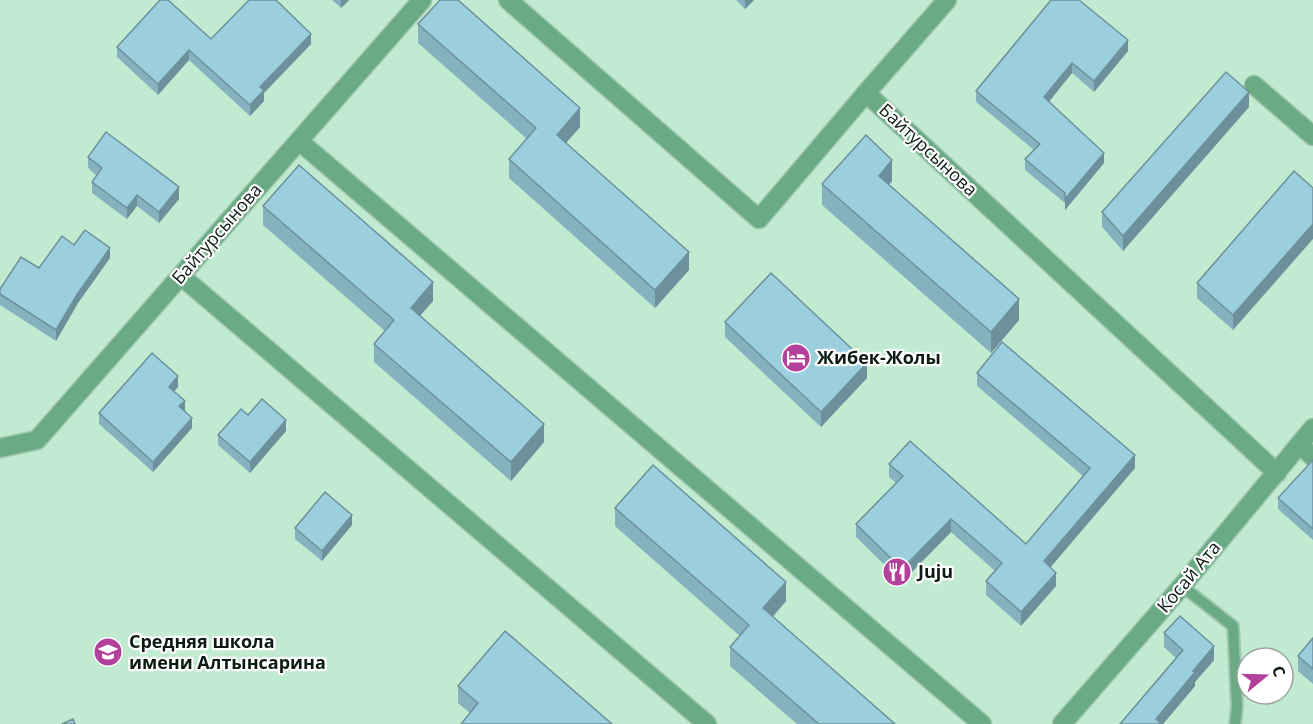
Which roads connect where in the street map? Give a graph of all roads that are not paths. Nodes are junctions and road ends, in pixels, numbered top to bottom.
1 (422, 0) edge
2 (508, 0) edge
3 (947, 0) edge
4 (1254, 85) dead end
5 (866, 93) junction
6 (1313, 136) edge
7 (299, 141) junction
8 (181, 276) junction
9 (1313, 428) edge
10 (0, 448) edge
11 (1306, 451) edge
12 (1276, 472) junction
13 (1182, 586) junction
14 (706, 724) edge
15 (982, 724) edge
16 (1062, 724) edge
17 (1235, 724) edge

1 - 7 street, Байтурсынова
2 - 5 street, Байтурсынова
3 - 5 street
4 - 6 street
5 - 12 street, Байтурсынова
7 - 8 street, Байтурсынова
7 - 15 street
8 - 10 street, Байтурсынова
8 - 14 street
9 - 11 street, Косай Ата
11 - 12 street, Косай Ата
12 - 13 street, Косай Ата
13 - 16 street, Косай Ата
13 - 17 lane

